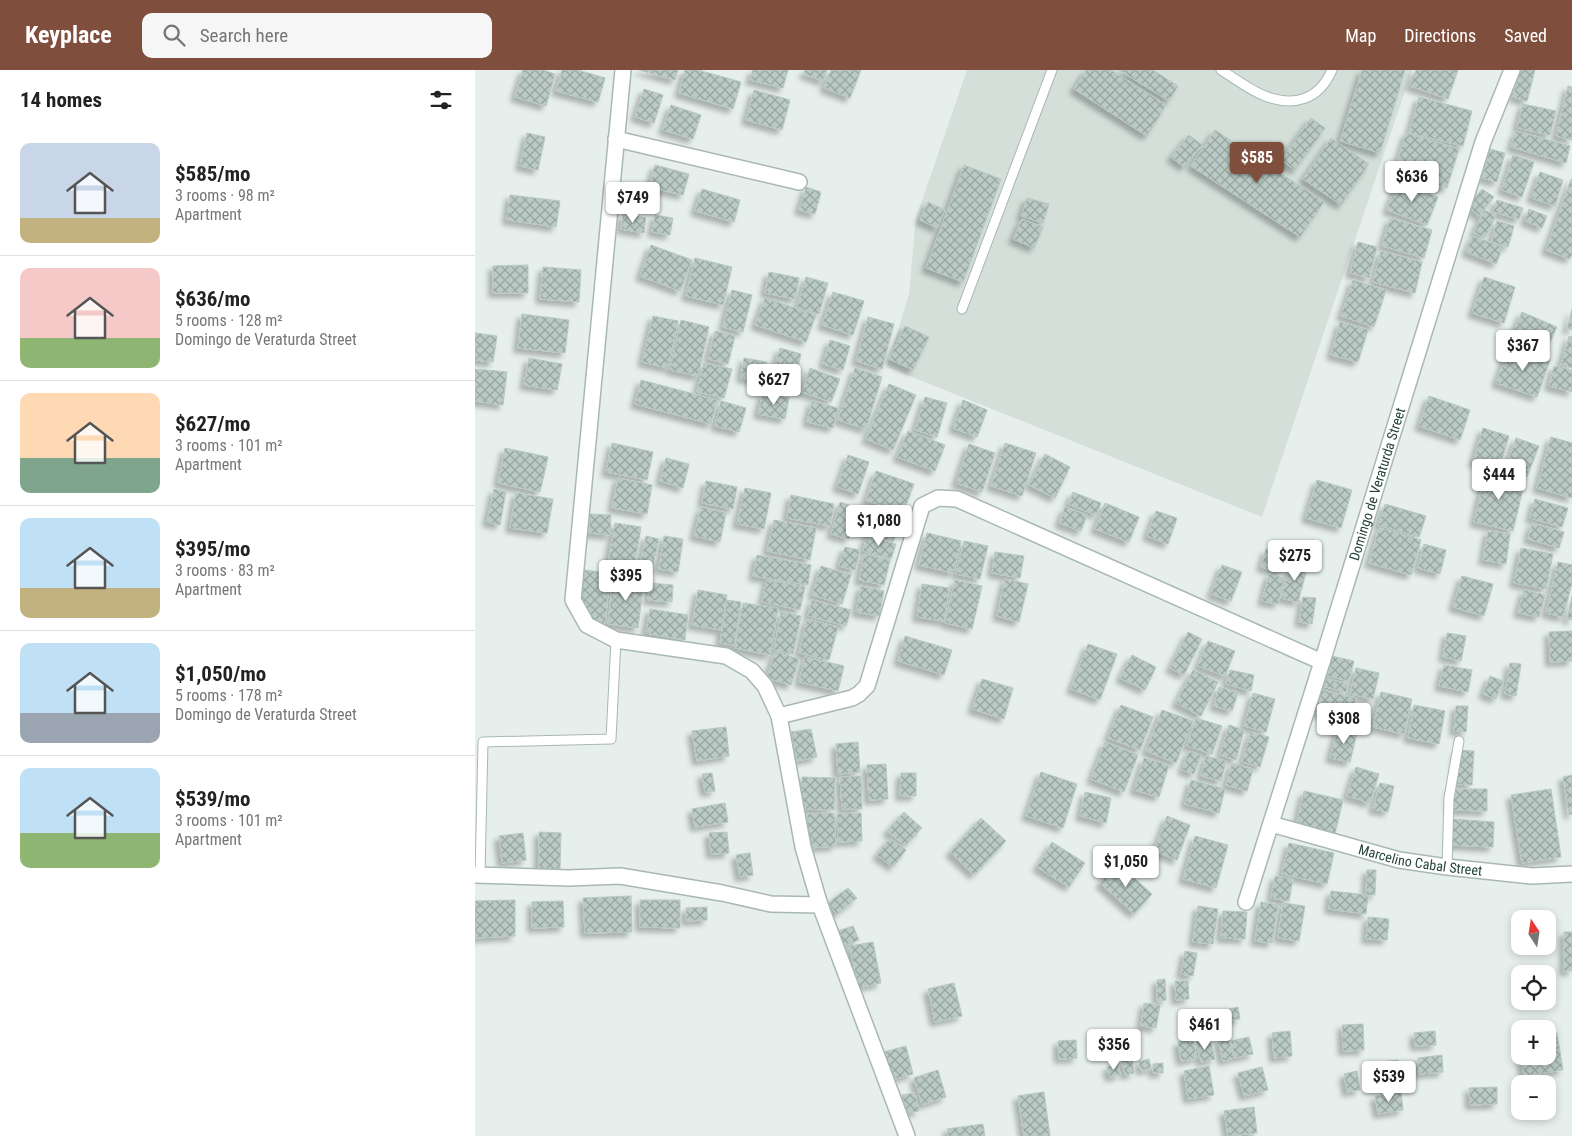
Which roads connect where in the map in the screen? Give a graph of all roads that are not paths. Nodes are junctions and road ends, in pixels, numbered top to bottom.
1 (1052, 70) edge
2 (1221, 70) edge
3 (1332, 70) edge
4 (1512, 70) edge
5 (620, 71) edge
6 (616, 138) junction
7 (799, 182) dead end
8 (962, 309) dead end
9 (616, 640) junction
10 (1322, 662) junction
11 (779, 716) junction
12 (1459, 741) dead end
13 (1271, 824) junction
14 (1447, 867) junction
15 (1572, 874) edge
16 (477, 875) edge
17 (1246, 902) dead end
18 (820, 905) junction
19 (907, 1136) edge

1 - 8 lane
2 - 3 lane
4 - 10 street, Domingo de Veraturda Street
5 - 6 street
6 - 7 street
6 - 9 street
9 - 11 street
9 - 16 lane
10 - 11 street
10 - 13 street, Domingo de Veraturda Street
11 - 18 street
12 - 14 lane
13 - 14 street, Marcelino Cabal Street
13 - 17 street, Domingo de Veraturda Street
14 - 15 street, Marcelino Cabal Street
16 - 18 street
18 - 19 street

